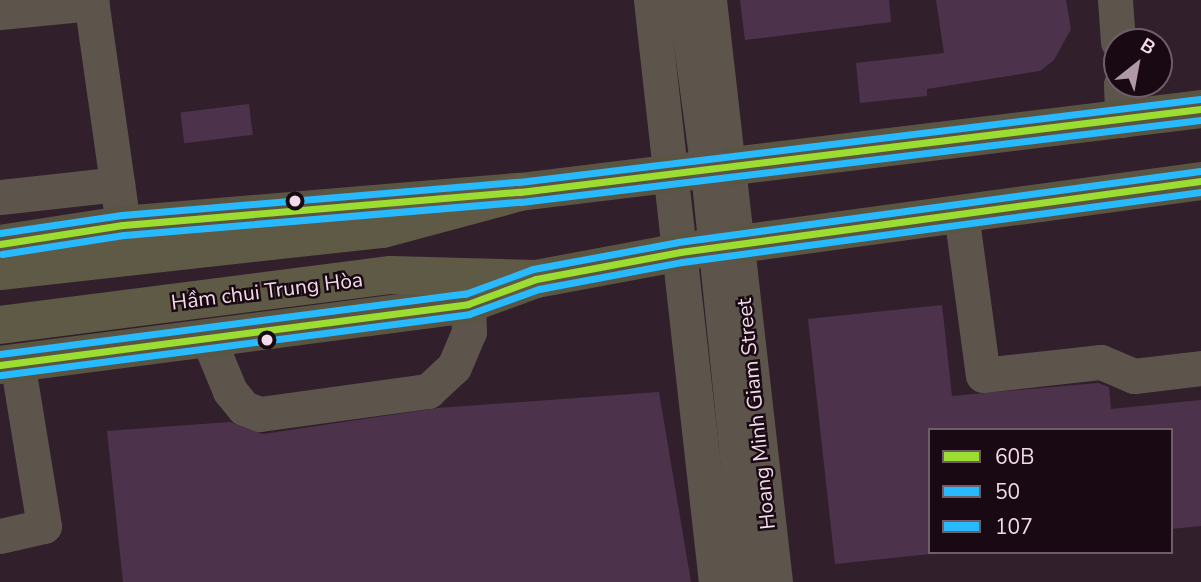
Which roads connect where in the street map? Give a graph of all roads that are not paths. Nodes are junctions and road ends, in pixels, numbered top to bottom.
1 (685, 0) edge
2 (1115, 0) edge
3 (91, 2) edge
4 (653, 10) edge
5 (0, 12) edge
6 (711, 16) edge
7 (1117, 28) edge
8 (1122, 102) edge
9 (1201, 109) edge
10 (730, 163) junction
11 (671, 170) junction
12 (1201, 181) edge
13 (102, 185) junction
14 (520, 192) junction
15 (0, 197) edge
16 (961, 213) junction
17 (108, 227) junction
18 (0, 244) edge
19 (738, 245) junction
20 (680, 252) junction
21 (0, 271) edge
22 (536, 279) junction
23 (468, 304) junction
24 (0, 325) edge
25 (208, 338) junction
26 (689, 363) junction
27 (9, 364) edge
28 (748, 366) junction
29 (1201, 368) edge
30 (0, 536) edge
31 (716, 582) edge
32 (750, 582) edge
33 (775, 582) edge

1 - 32 street, bridge
2 - 7 street
3 - 5 street
3 - 13 street
4 - 6 street
4 - 11 street
6 - 10 street, Hoang Minh Giam Street
8 - 9 main road
8 - 10 main road
10 - 11 main road
10 - 19 street, Hoang Minh Giam Street
11 - 14 main road
11 - 20 street
12 - 16 main road
13 - 15 street
13 - 17 street
14 - 17 main road
14 - 21 highway
16 - 19 main road
16 - 29 street
17 - 18 main road
19 - 20 main road
19 - 28 street, Hoang Minh Giam Street
20 - 22 main road
20 - 26 street
22 - 23 main road
22 - 24 highway, Hầm chui Trung Hòa
23 - 25 main road
23 - 25 street
25 - 27 main road
26 - 28 street
26 - 31 street
27 - 30 street
28 - 33 street, Hoang Minh Giam Street

